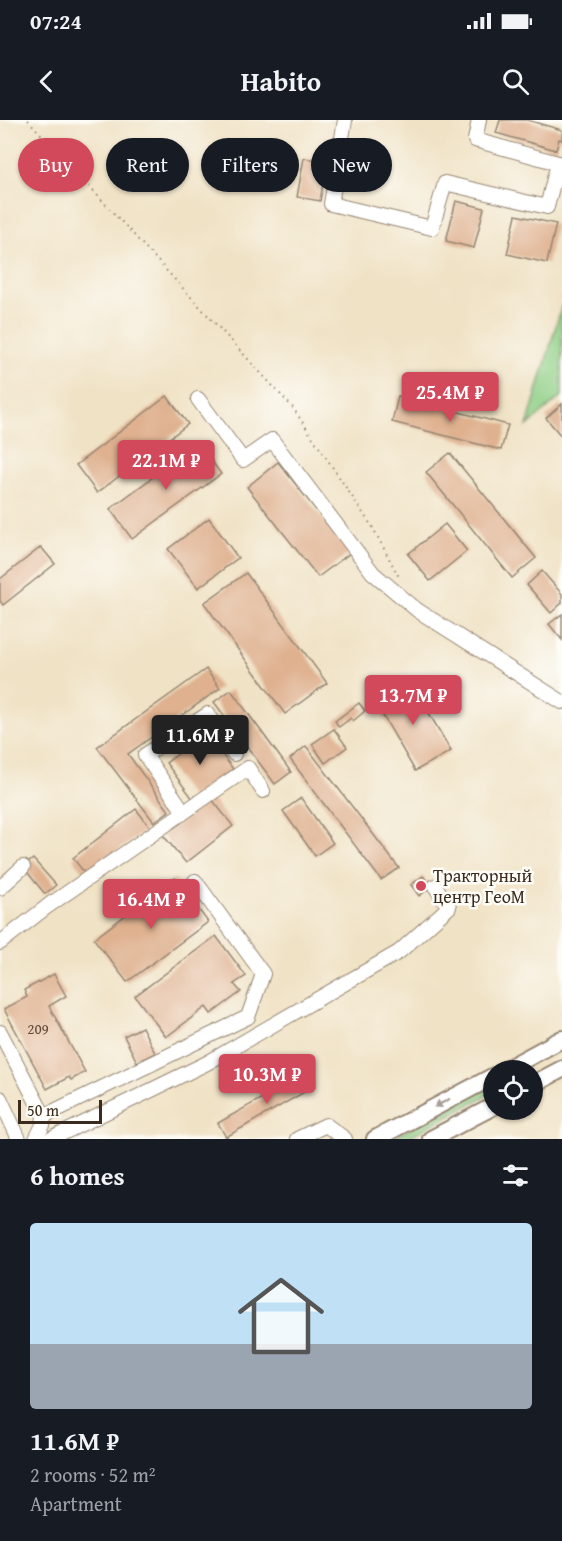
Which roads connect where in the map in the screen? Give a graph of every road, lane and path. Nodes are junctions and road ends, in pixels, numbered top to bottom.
1 (28, 120) edge
2 (345, 120) edge
3 (479, 120) edge
4 (198, 399) dead end
5 (400, 579) dead end
6 (562, 702) edge
7 (234, 754) dead end
8 (263, 791) dead end
9 (184, 812) junction
10 (23, 867) dead end
11 (195, 881) dead end
12 (435, 886) dead end
13 (0, 888) edge
14 (0, 943) edge
15 (0, 1032) edge
16 (562, 1039) edge
17 (523, 1060) edge
18 (562, 1069) edge
19 (543, 1079) edge
20 (483, 1082) edge
21 (0, 1098) edge
22 (483, 1112) edge
23 (44, 1116) junction
24 (19, 1139) edge
25 (36, 1139) edge
26 (51, 1139) edge
27 (297, 1139) edge
28 (345, 1139) edge
29 (375, 1139) edge
30 (431, 1139) edge

1 - 5 path
2 - 3 lane
4 - 6 lane
7 - 9 lane
8 - 9 lane
9 - 14 lane
10 - 13 lane
11 - 23 lane
12 - 26 lane
15 - 23 lane
16 - 17 main road
18 - 19 main road
20 -> 29 main road
21 - 24 lane
22 - 30 main road
23 - 25 lane
27 - 28 lane

